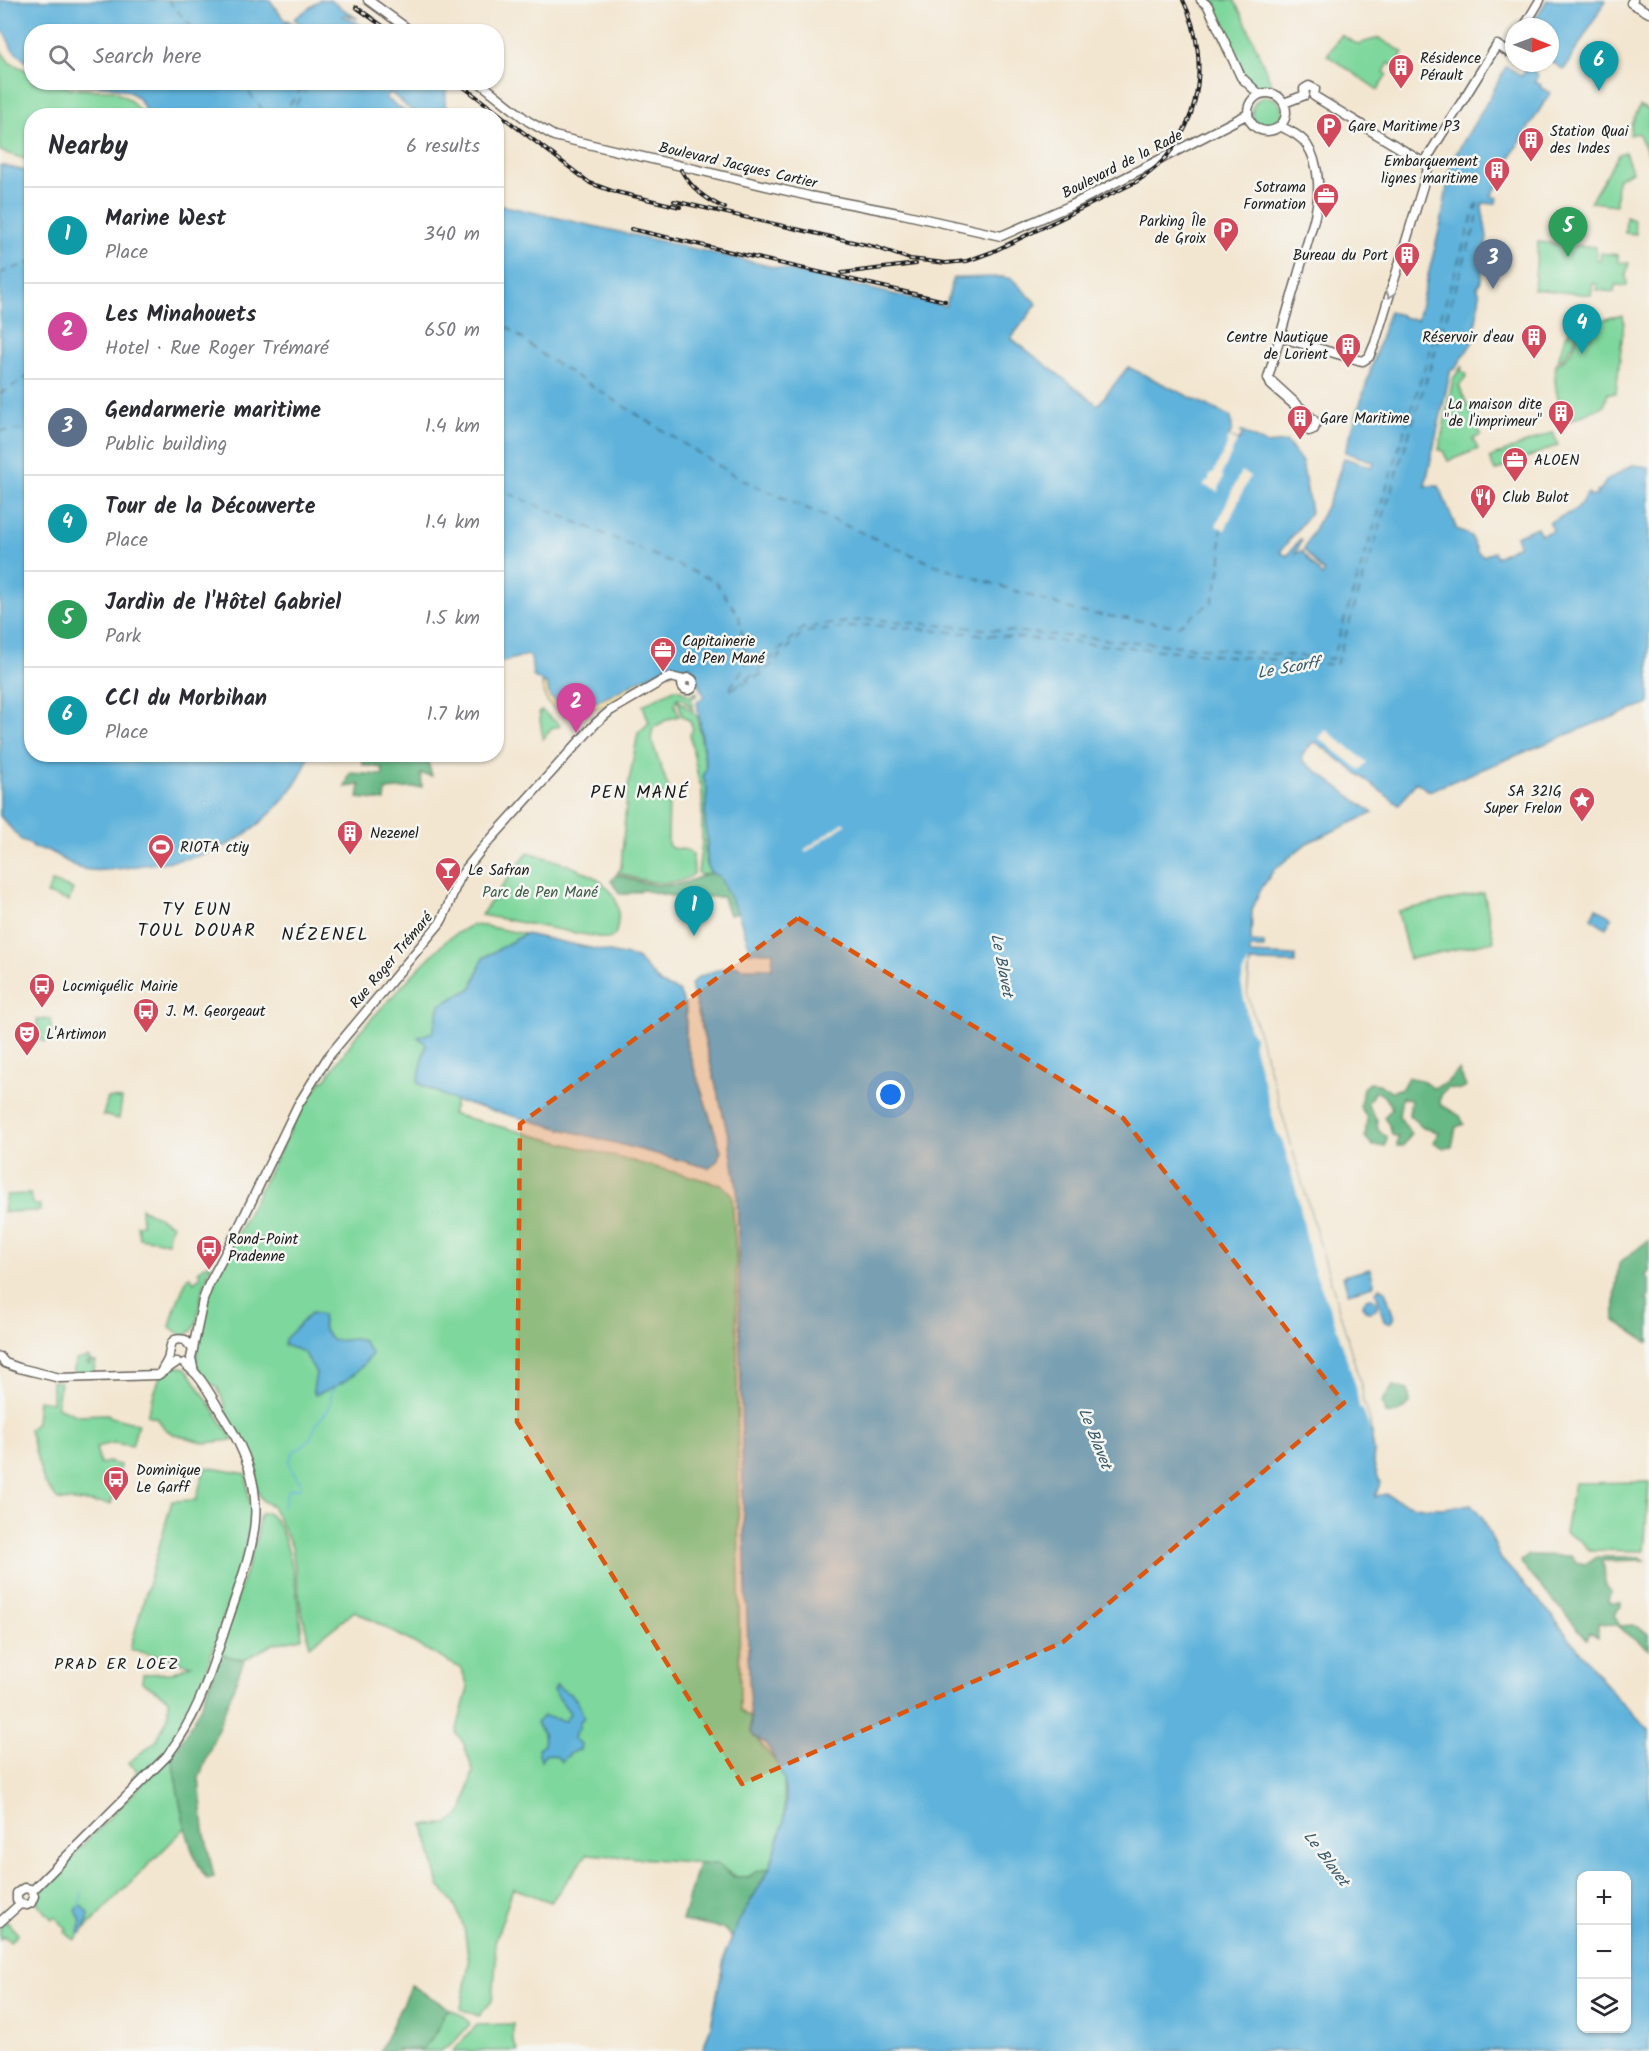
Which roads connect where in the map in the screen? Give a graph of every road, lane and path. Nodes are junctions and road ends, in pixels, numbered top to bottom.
1 (368, 0) edge
2 (1201, 0) edge
3 (1540, 0) edge
4 (1632, 2) edge
5 (1649, 12) edge
6 (1529, 18) edge
7 (401, 24) edge
8 (1505, 50) edge
9 (489, 90) edge
10 (1259, 94) junction
11 (1284, 103) junction
12 (1248, 114) junction
13 (1280, 126) junction
14 (1424, 163) junction
15 (1006, 234) joint
16 (1279, 337) junction
17 (1268, 378) junction
18 (683, 680) dead end
19 (198, 1328) junction
20 (185, 1340) junction
21 (170, 1355) junction
22 (0, 1357) edge
23 (186, 1358) junction
24 (162, 1370) junction
25 (32, 1891) junction
26 (20, 1904) junction
27 (0, 1922) edge

1 - 7 street
2 - 10 street
3 - 6 street
4 - 5 street
8 - 14 street
9 - 15 street, Boulevard Jacques Cartier
10 - 11 street
10 - 12 street
11 - 13 street
11 - 14 street
12 - 13 street
12 - 15 street, Boulevard de la Rade
13 - 16 street
14 -> 16 street
16 - 17 street
17 - 17 street
18 - 19 street, Rue Roger Trémaré
19 - 20 street
19 - 23 street, Rue Roger Trémaré
20 - 21 street
20 - 23 street
21 - 23 street
21 - 24 street
22 - 24 street
23 - 24 street
23 - 25 street
25 - 26 street
25 - 26 street
26 - 27 street

